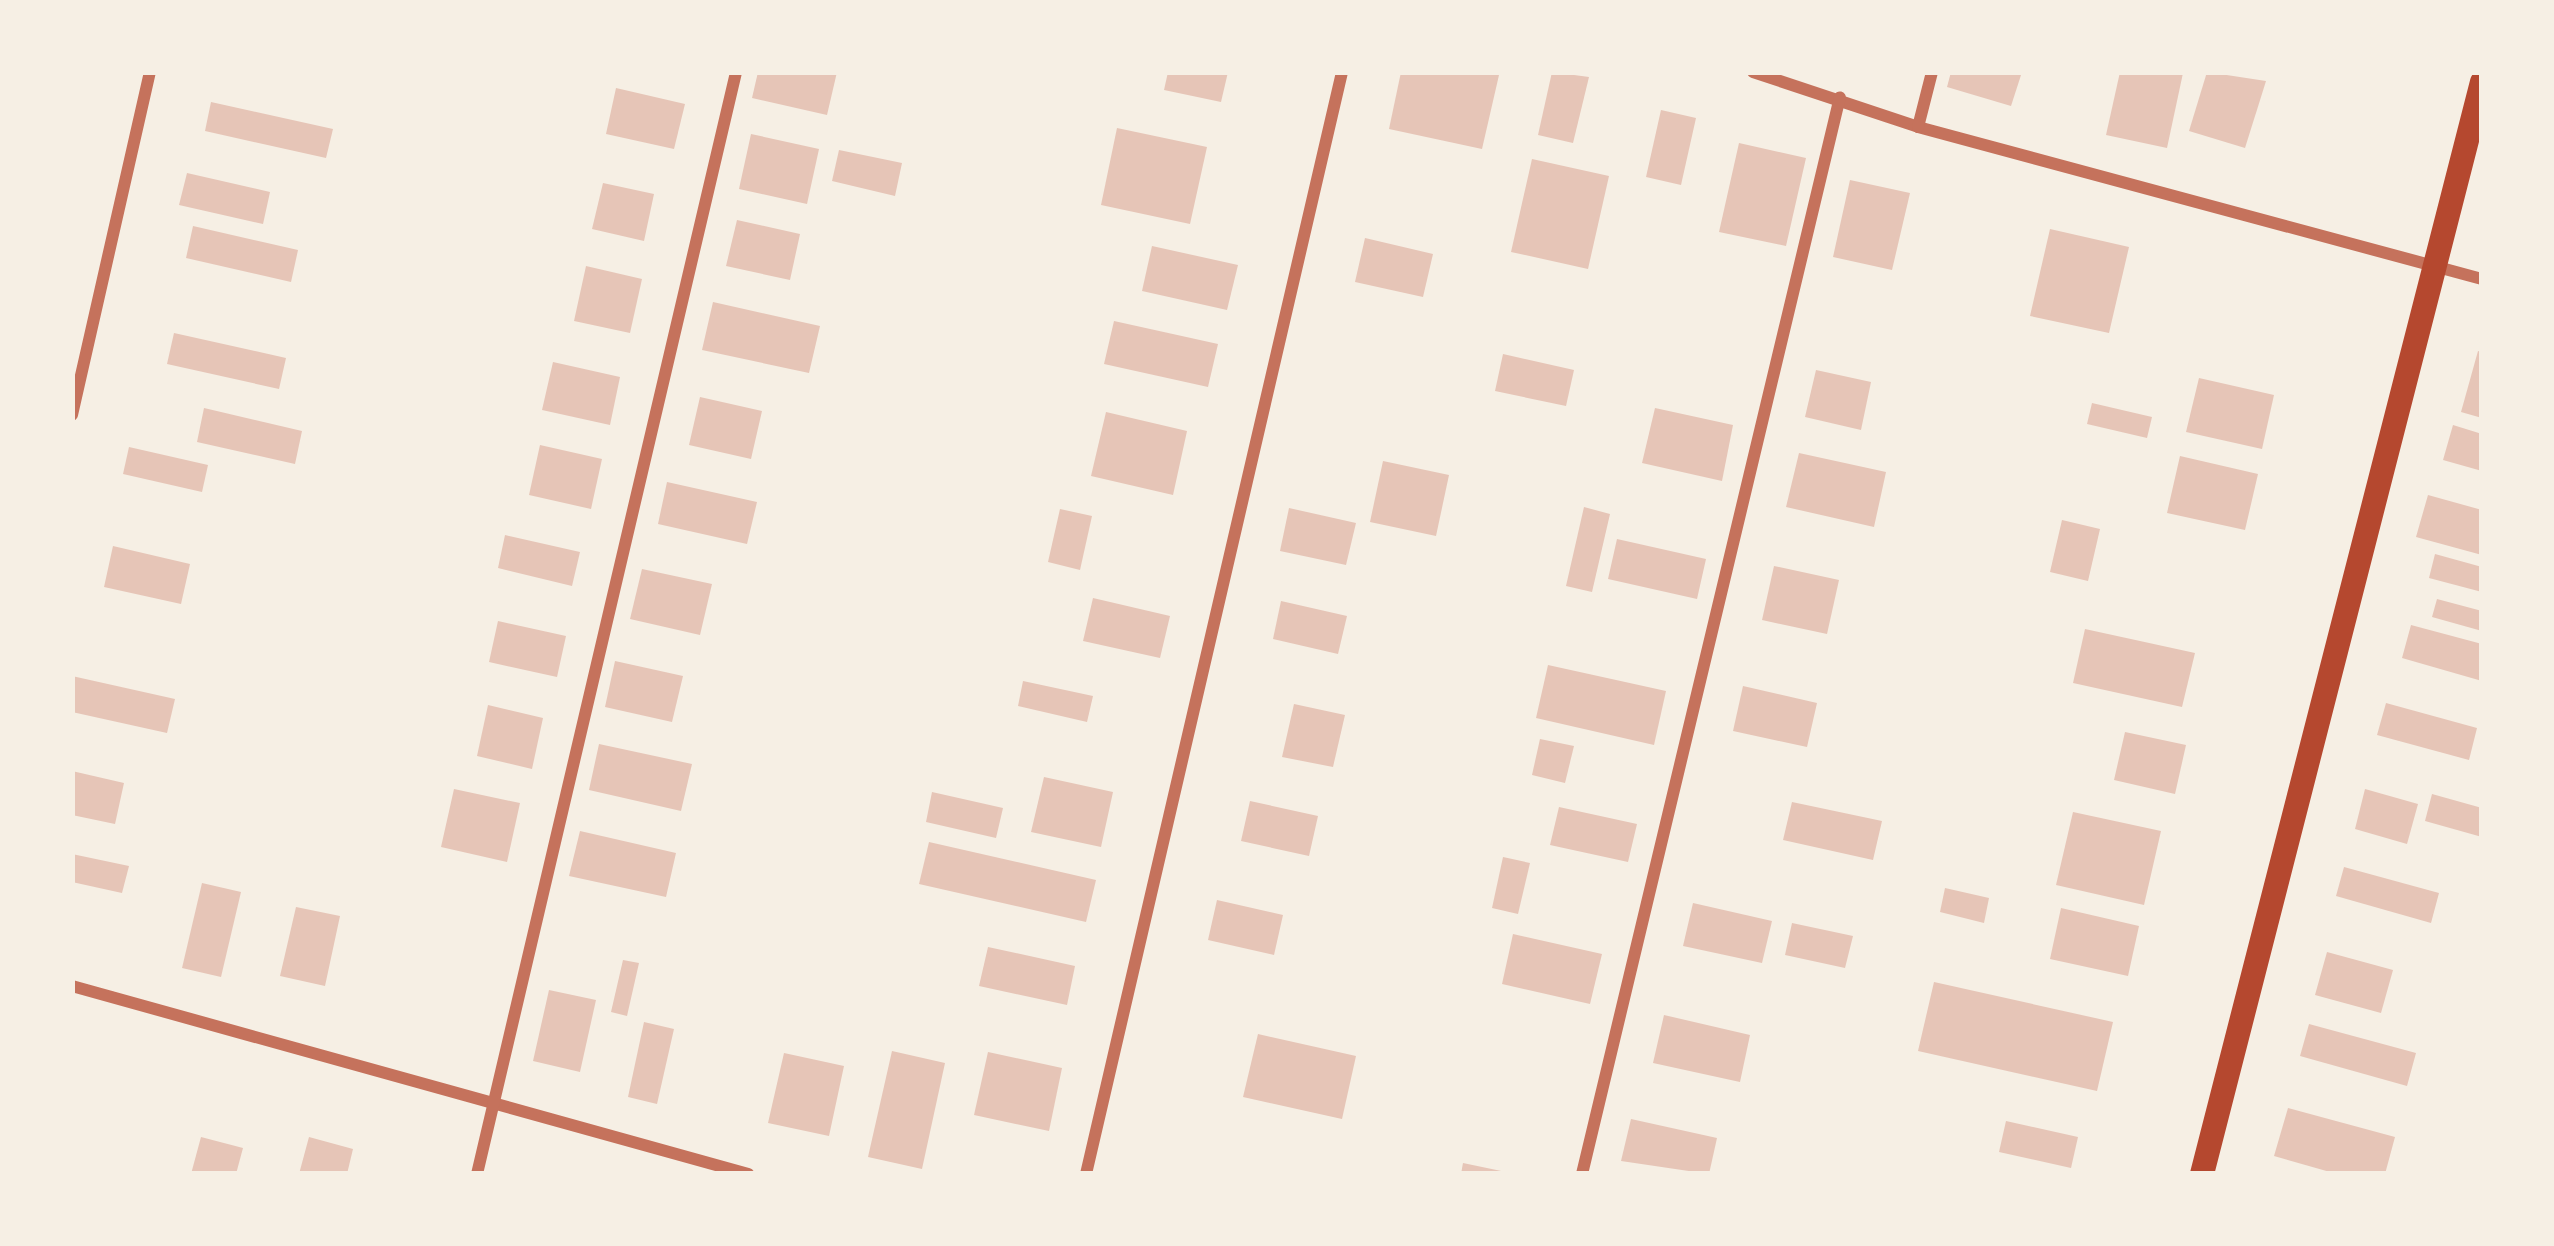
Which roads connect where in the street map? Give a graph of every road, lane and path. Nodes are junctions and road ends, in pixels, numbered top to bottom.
1 (150, 72) edge
2 (736, 72) edge
3 (1342, 72) edge
4 (1753, 72) edge
5 (1932, 72) edge
6 (2482, 82) edge
7 (1840, 97) junction
8 (1918, 127) junction
9 (2437, 268) junction
10 (2482, 279) edge
11 (72, 415) edge
12 (72, 986) edge
13 (495, 1104) junction
14 (477, 1174) edge
15 (748, 1174) edge
16 (1086, 1174) edge
17 (1582, 1174) edge
18 (2202, 1174) edge

1 - 11 street
2 - 13 street
3 - 16 street
4 - 7 street
5 - 8 street
6 - 9 main road
7 - 8 street
7 - 17 street
8 - 9 street
9 - 10 street
9 - 18 main road
12 - 13 street
13 - 14 street
13 - 15 street

